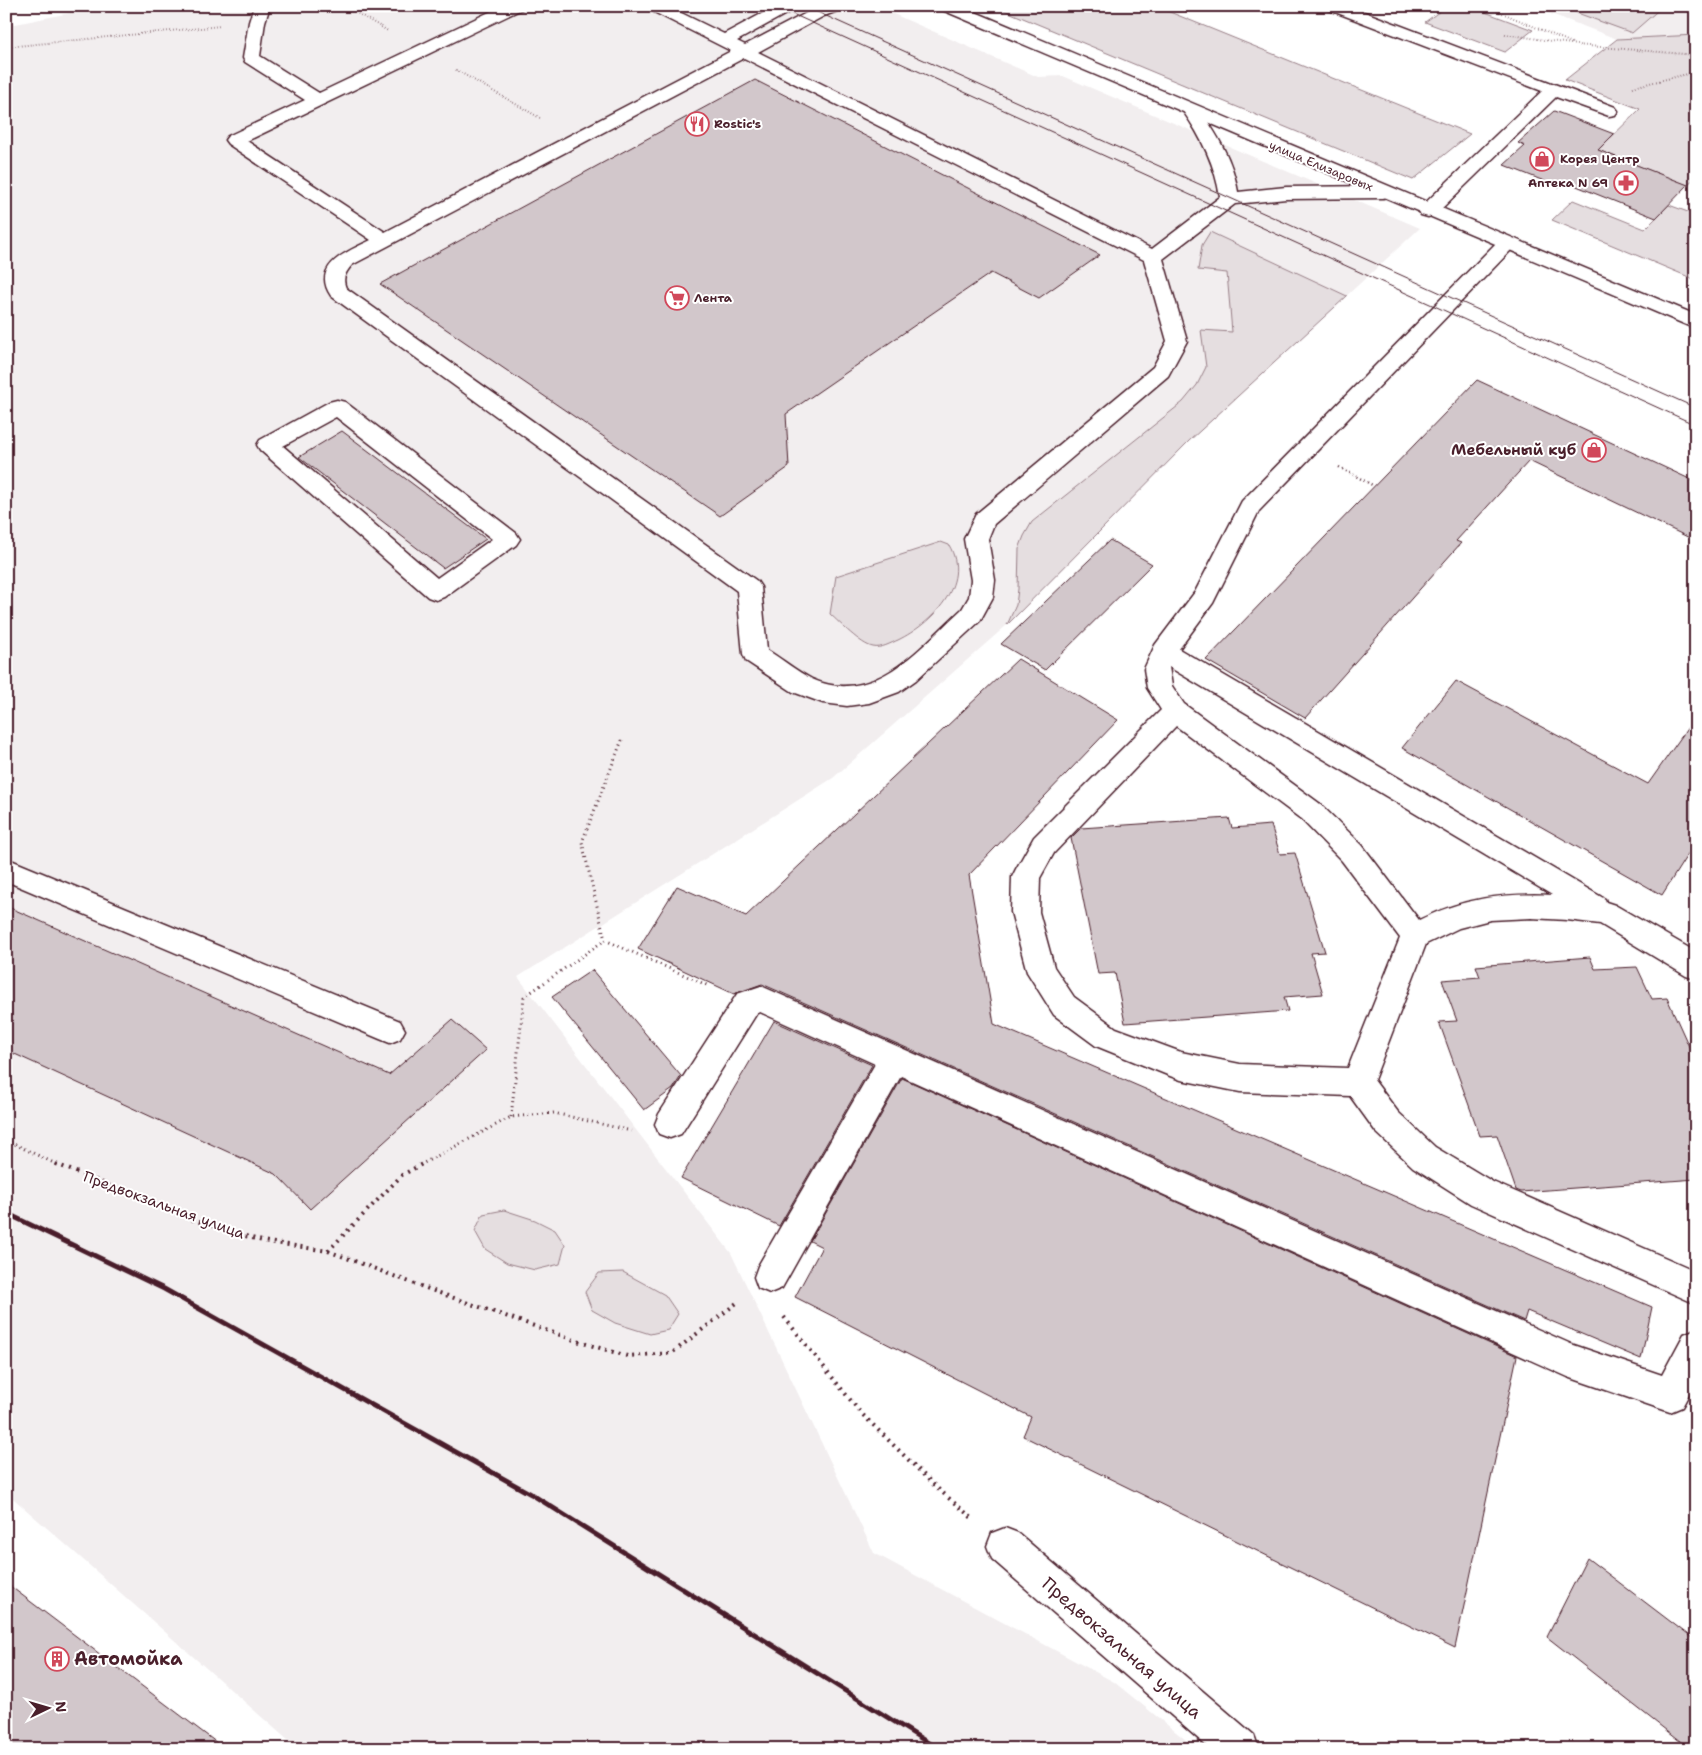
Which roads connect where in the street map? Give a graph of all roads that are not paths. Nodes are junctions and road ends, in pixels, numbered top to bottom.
1 (516, 6) edge
2 (654, 6) edge
3 (789, 6) edge
4 (836, 6) edge
5 (946, 6) edge
6 (1333, 6) edge
7 (259, 14) edge
8 (724, 41) junction
9 (743, 51) junction
10 (1554, 90) junction
11 (318, 100) junction
12 (1192, 111) junction
13 (1609, 111) dead end
14 (1383, 192) junction
15 (1230, 198) junction
16 (1428, 211) junction
17 (384, 240) junction
18 (1506, 244) junction
19 (1153, 256) junction
20 (1696, 323) edge
21 (268, 445) joint
22 (1164, 652) junction
23 (1176, 710) junction
24 (6, 869) edge
25 (1605, 913) junction
26 (1416, 936) junction
27 (1696, 967) edge
28 (390, 1030) dead end
29 (894, 1059) junction
30 (1358, 1082) junction
31 (670, 1124) road end
32 (770, 1277) road end
33 (1696, 1288) edge
34 (1696, 1346) edge
35 (1005, 1546) road end
36 (1240, 1749) edge

1 - 11 main road
2 - 8 main road
3 - 8 main road
4 - 9 main road
5 - 12 main road, улица Елизаровых
6 - 10 main road
7 - 11 main road
8 - 9 main road
9 - 17 main road
9 - 19 main road
10 - 13 main road
10 - 16 main road
11 - 17 main road
12 - 14 main road, улица Елизаровых
12 - 15 main road
14 - 15 main road
14 - 16 main road, улица Елизаровых
15 - 19 main road
16 - 18 main road, улица Елизаровых
17 - 19 main road
18 - 20 main road, улица Елизаровых
18 - 22 main road
21 - 21 main road
22 - 23 main road
22 - 25 main road
23 - 26 main road
23 - 30 main road
24 - 28 main road
25 - 26 main road
25 - 27 main road
26 - 30 main road
29 - 31 main road
29 - 32 main road
29 - 34 main road
30 - 33 main road
35 - 36 main road, Предвокзальная улица

